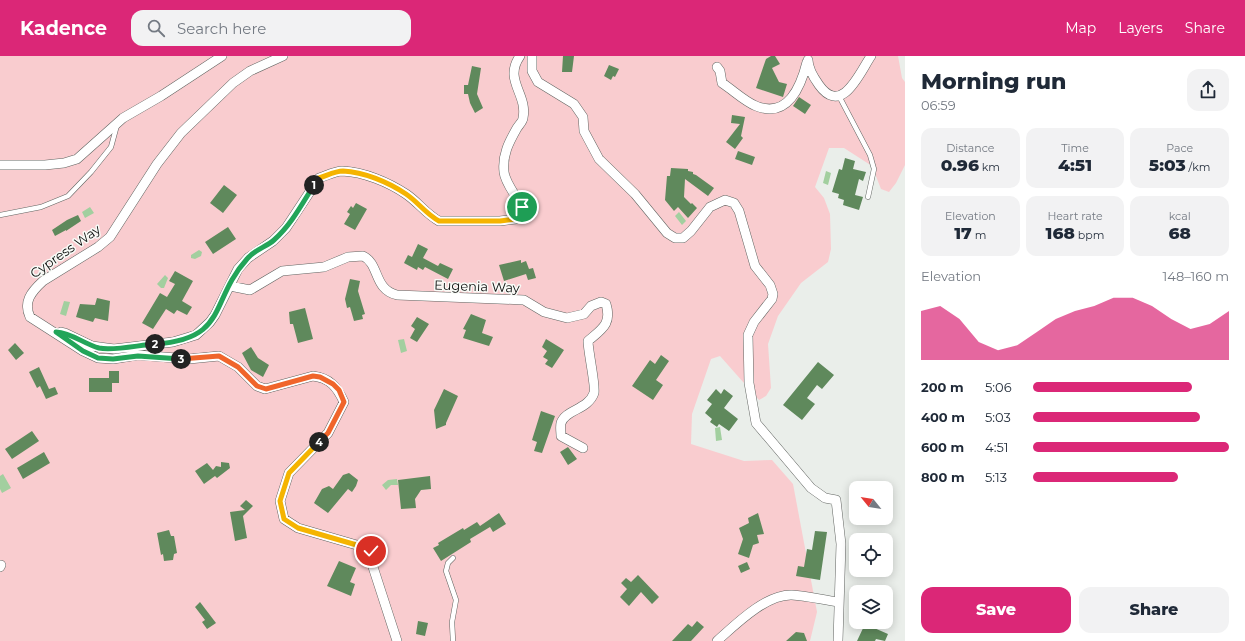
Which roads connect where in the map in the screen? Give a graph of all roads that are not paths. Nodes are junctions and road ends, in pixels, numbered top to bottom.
1 (222, 56) edge
2 (283, 56) edge
3 (520, 56) edge
4 (532, 56) edge
5 (871, 56) edge
6 (808, 59) edge
7 (717, 67) dead end
8 (839, 96) junction
9 (117, 123) junction
10 (0, 165) edge
11 (868, 197) dead end
12 (0, 215) edge
13 (230, 286) junction
14 (56, 332) junction
15 (582, 448) dead end
16 (453, 558) dead end
17 (838, 602) junction
18 (397, 641) edge
19 (453, 641) edge
20 (717, 641) edge
21 (838, 641) edge

1 - 9 street
2 - 14 street, Cypress Way
3 - 13 street
4 - 17 street
5 - 8 street
6 - 7 street
6 - 8 street
8 - 11 lane
9 - 10 street
9 - 12 lane
13 - 14 street
13 - 15 street, Eugenia Way
14 - 18 street, Cypress Way
16 - 19 lane
17 - 20 street
17 - 21 street

